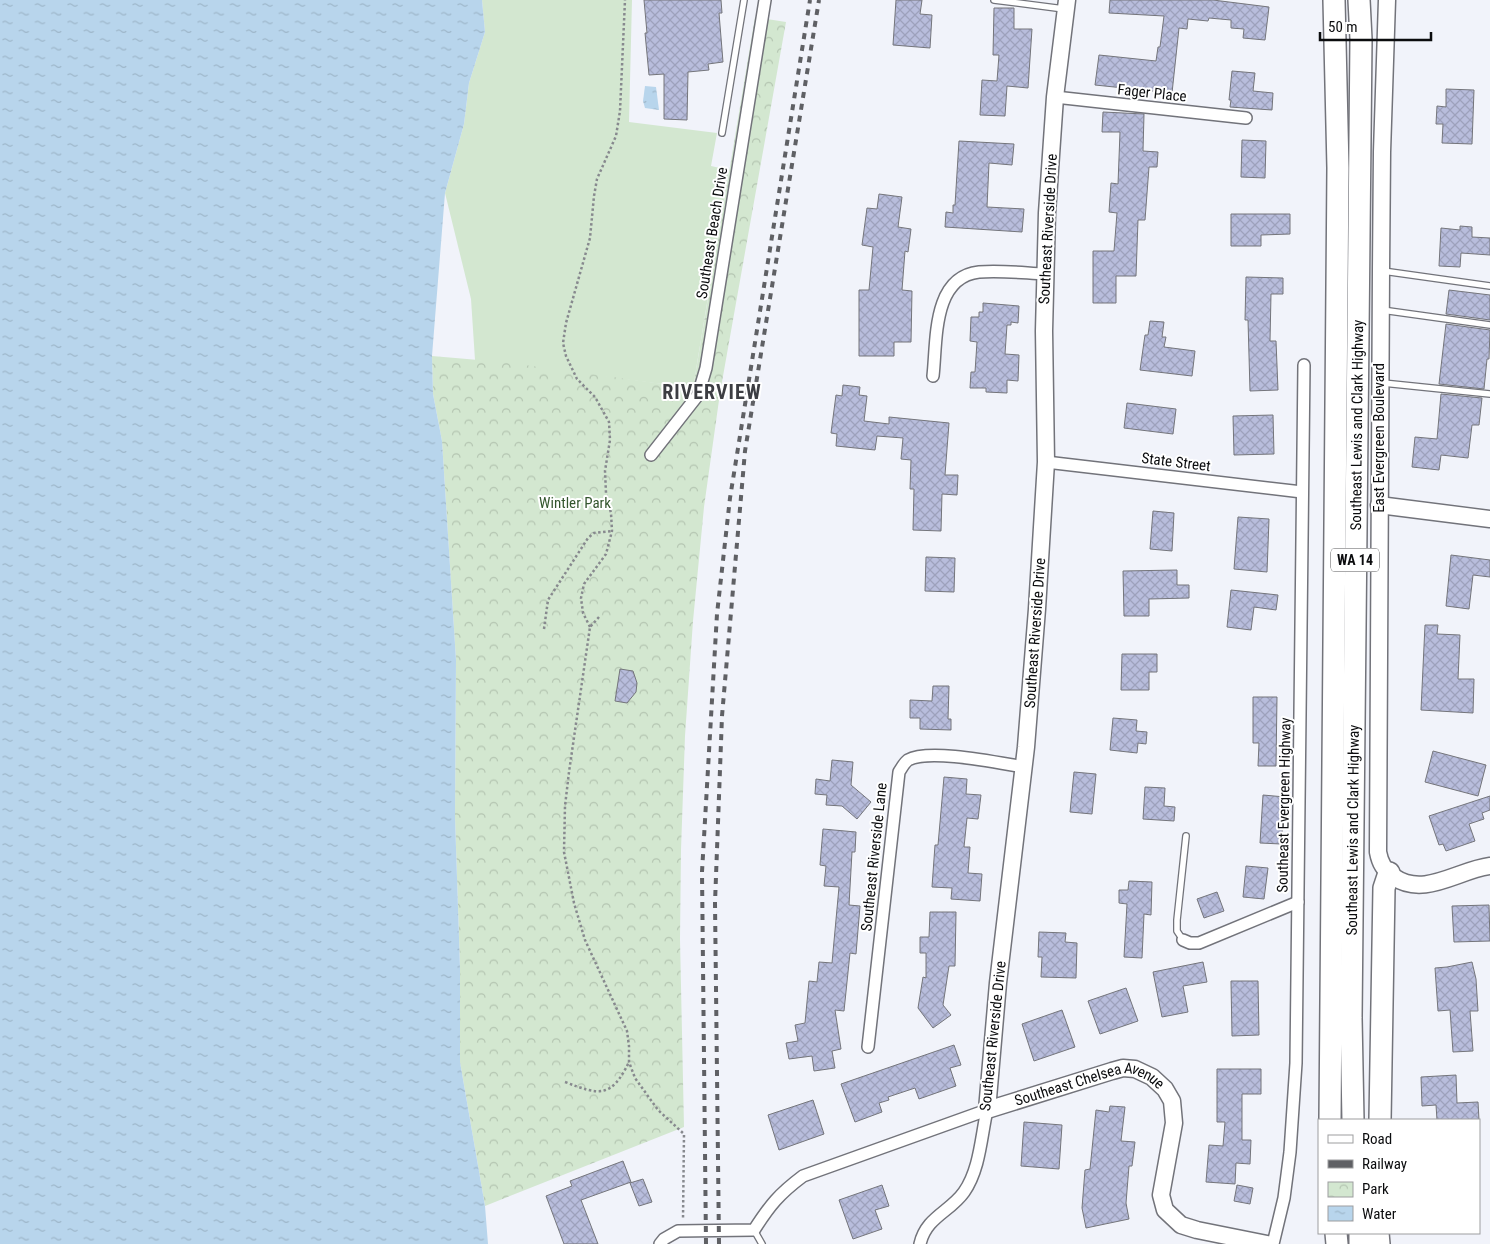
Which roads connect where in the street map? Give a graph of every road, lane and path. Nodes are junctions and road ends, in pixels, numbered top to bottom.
1 (625, 0) edge
2 (744, 0) edge
3 (765, 0) edge
4 (994, 0) edge
5 (1334, 0) edge
6 (1359, 0) edge
7 (1387, 0) edge
8 (1066, 4) edge
9 (1055, 97) junction
10 (1246, 118) dead end
11 (722, 133) dead end
12 (1381, 270) junction
13 (1045, 274) junction
14 (1490, 286) edge
15 (1380, 310) junction
16 (1490, 325) edge
17 (1304, 365) dead end
18 (933, 376) dead end
19 (1380, 382) junction
20 (1490, 394) edge
21 (651, 455) dead end
22 (1046, 462) junction
23 (1302, 492) junction
24 (1378, 505) junction
25 (1490, 519) edge
26 (612, 530) junction
27 (599, 616) dead end
28 (590, 627) junction
29 (544, 629) dead end
30 (1024, 767) junction
31 (1186, 836) dead end
32 (1490, 866) edge
33 (1389, 873) junction
34 (1298, 902) junction
35 (1183, 940) joint
36 (868, 1047) dead end
37 (629, 1062) junction
38 (565, 1082) dead end
39 (988, 1110) junction
40 (1330, 1119) edge
41 (1353, 1119) edge
42 (1380, 1119) edge
43 (698, 1230) junction
44 (754, 1230) junction
45 (660, 1244) edge
46 (762, 1244) edge
47 (920, 1244) edge
48 (1267, 1244) edge
49 (1274, 1244) edge

1 - 26 path
2 - 11 lane
3 - 21 street, Southeast Beach Drive
4 - 8 lane
5 - 40 highway, Southeast Lewis and Clark Highway / WA 14
6 - 41 highway, Southeast Lewis and Clark Highway / WA 14
7 - 12 street, East Evergreen Boulevard
8 - 9 street, Southeast Riverside Drive
9 - 10 street, Fager Place
9 - 13 street, Southeast Riverside Drive
12 - 14 lane
12 - 15 street, East Evergreen Boulevard
13 - 18 street
13 - 22 street, Southeast Riverside Drive
15 - 16 lane
15 - 19 street, East Evergreen Boulevard
17 - 23 street, Southeast Evergreen Highway
19 - 20 lane
19 - 24 street, East Evergreen Boulevard
22 - 23 street, State Street
22 - 30 street, Southeast Riverside Drive
23 - 34 street, Southeast Evergreen Highway
24 - 25 street
24 - 33 street, East Evergreen Boulevard
26 - 28 path
26 - 29 path
27 - 28 path
28 - 37 path
30 - 36 street, Southeast Riverside Lane
30 - 39 street, Southeast Riverside Drive
31 - 35 lane
32 - 33 street
33 - 42 highway
34 - 35 street
34 - 49 street, Southeast Evergreen Highway
37 - 38 path
37 - 43 path
39 - 44 street, Southeast Chelsea Avenue
39 - 47 street, Southeast Riverside Drive
39 - 48 street, Southeast Chelsea Avenue
43 - 44 street
43 - 45 street
44 - 46 lane

